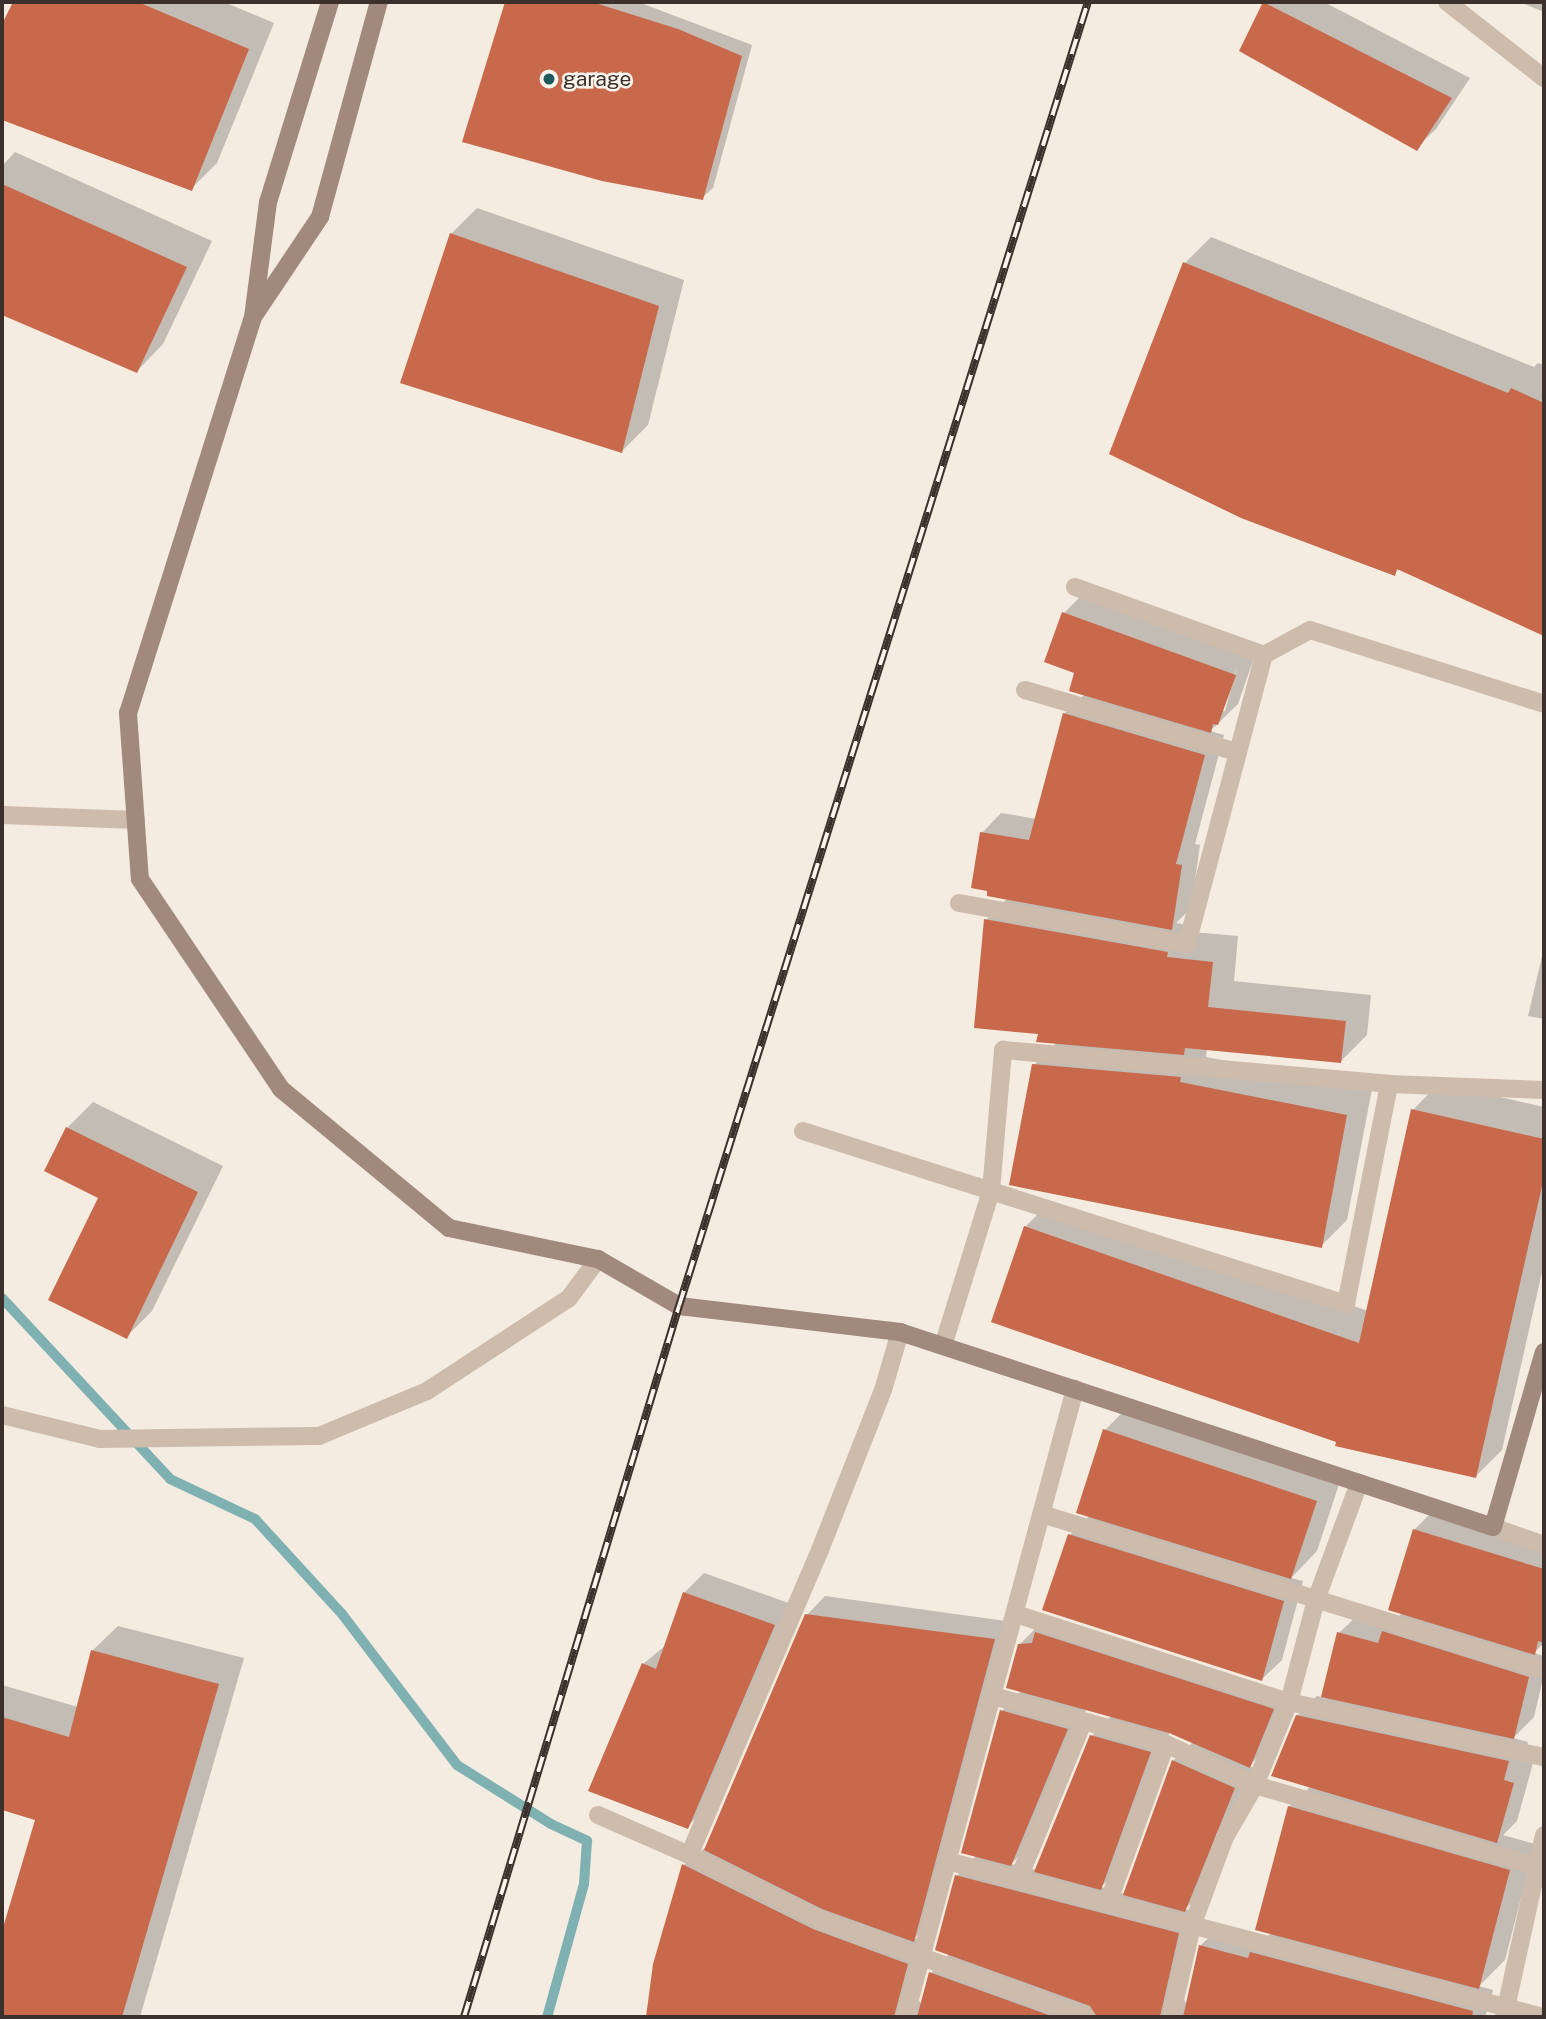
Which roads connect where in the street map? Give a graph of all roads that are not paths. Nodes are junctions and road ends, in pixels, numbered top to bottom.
1 (330, 2) edge
2 (379, 2) edge
3 (1447, 2) edge
4 (1544, 78) edge
5 (253, 317) junction
6 (1074, 587) dead end
7 (1264, 655) junction
8 (1025, 690) dead end
9 (1544, 704) edge
10 (1237, 752) junction
11 (2, 815) edge
12 (136, 820) junction
13 (959, 903) dead end
14 (1389, 1084) junction
15 (1544, 1090) edge
16 (803, 1131) dead end
17 (991, 1191) junction
18 (598, 1259) junction
19 (900, 1332) junction
20 (943, 1346) junction
21 (1544, 1352) edge
22 (1075, 1389) junction
23 (1537, 1406) edge
24 (2, 1415) edge
25 (1359, 1483) junction
26 (1042, 1514) junction
27 (1493, 1527) junction
28 (1544, 1545) edge
29 (1316, 1600) junction
30 (1016, 1614) junction
31 (1544, 1670) edge
32 (993, 1696) junction
33 (1289, 1702) junction
34 (1083, 1722) junction
35 (1166, 1744) junction
36 (1544, 1757) edge
37 (1255, 1785) junction
38 (598, 1815) dead end
39 (1544, 1835) edge
40 (689, 1855) junction
41 (947, 1861) junction
42 (1536, 1866) junction
43 (1018, 1880) junction
44 (1108, 1903) junction
45 (1192, 1926) junction
46 (921, 1958) junction
47 (1505, 2012) edge
48 (905, 2017) edge
49 (1086, 2017) edge
50 (1171, 2017) edge
51 (1543, 2017) edge

1 - 5 street
2 - 5 street
3 - 4 street
5 - 12 street
6 - 7 street
7 - 9 street
7 - 10 street
8 - 10 street
10 - 13 street
11 - 12 street
12 - 18 street
14 - 15 street
14 - 17 street
14 - 17 street
16 - 17 street
17 - 20 street
18 - 19 street
18 - 24 street
19 - 20 street
19 - 40 street
20 - 22 street
21 - 23 street
22 - 25 street
22 - 26 street
23 - 27 street
25 - 27 street
25 - 29 street
26 - 29 street
26 - 30 street
27 - 28 street
29 - 31 street
29 - 33 street
30 - 32 street
30 - 33 street
32 - 34 street
32 - 41 street
33 - 36 street
33 - 37 street
34 - 35 street
34 - 43 street
35 - 37 street
35 - 44 street
37 - 42 street
37 - 45 street
38 - 40 street
39 - 42 street
40 - 46 street
41 - 43 street
41 - 46 street
42 - 47 street
43 - 44 street
44 - 45 street
45 - 47 street
45 - 50 street
46 - 48 street
46 - 49 street
47 - 51 street

